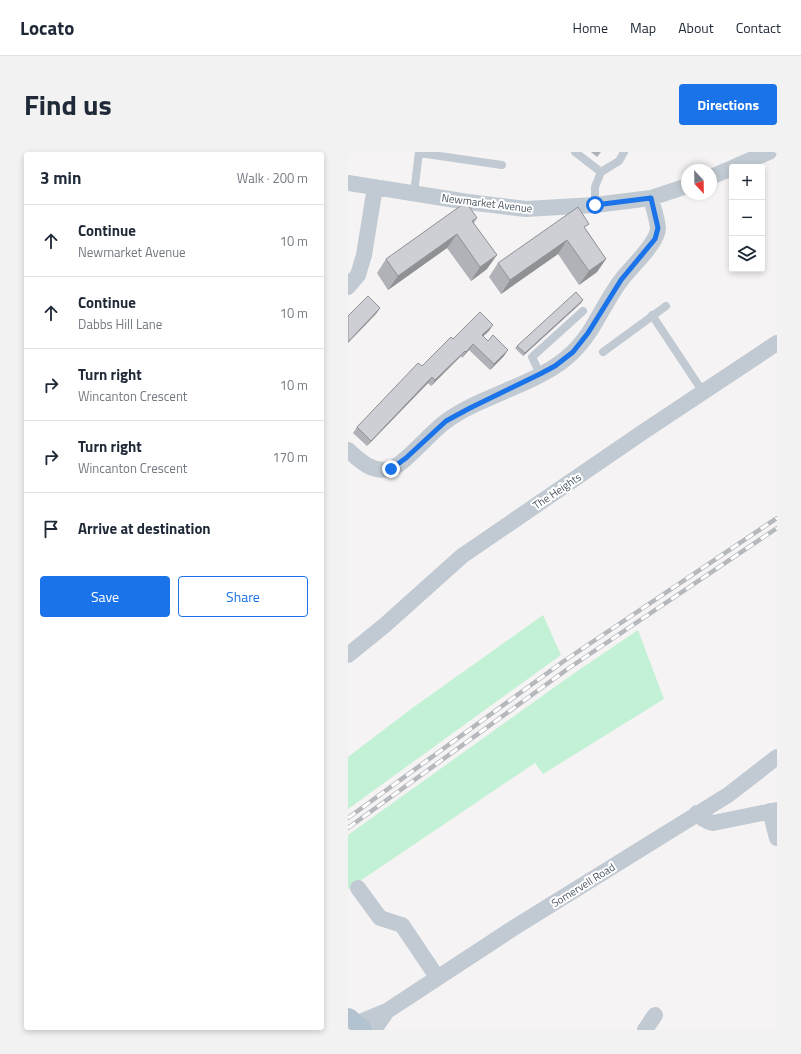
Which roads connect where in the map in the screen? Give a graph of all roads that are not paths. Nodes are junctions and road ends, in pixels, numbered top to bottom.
1 (575, 152) edge
2 (624, 152) edge
3 (769, 152) edge
4 (419, 153) edge
5 (740, 164) edge
6 (502, 165) dead end
7 (729, 169) edge
8 (601, 172) junction
9 (717, 174) edge
10 (348, 183) edge
11 (375, 187) junction
12 (681, 188) edge
13 (414, 193) junction
14 (651, 198) junction
15 (595, 205) junction
16 (348, 287) edge
17 (666, 306) dead end
18 (583, 311) dead end
19 (652, 316) junction
20 (777, 342) edge
21 (603, 352) dead end
22 (540, 374) junction
23 (704, 392) junction
24 (348, 450) edge
25 (348, 655) edge
26 (775, 764) edge
27 (773, 810) edge
28 (697, 813) junction
29 (777, 838) edge
30 (358, 888) dead end
31 (437, 977) junction
32 (655, 1015) dead end
33 (358, 1027) edge
34 (645, 1030) edge

1 - 8 lane
2 - 8 lane
3 - 5 street
4 - 6 lane
4 - 13 lane
7 - 9 street
8 - 15 lane
10 - 11 street, Newmarket Avenue
11 - 13 street, Newmarket Avenue
11 - 16 street
12 - 14 street, Newmarket Avenue
13 - 15 street, Newmarket Avenue
14 - 15 street, Newmarket Avenue
14 - 22 street
17 - 19 lane
18 - 22 lane
19 - 21 lane
19 - 23 lane
20 - 23 street, The Heights
22 - 24 street
23 - 25 street, The Heights
26 - 28 street, Somervell Road
27 - 28 street
27 - 29 street
28 - 31 street, Somervell Road
30 - 31 street
31 - 33 street, Somervell Road
32 - 34 street

